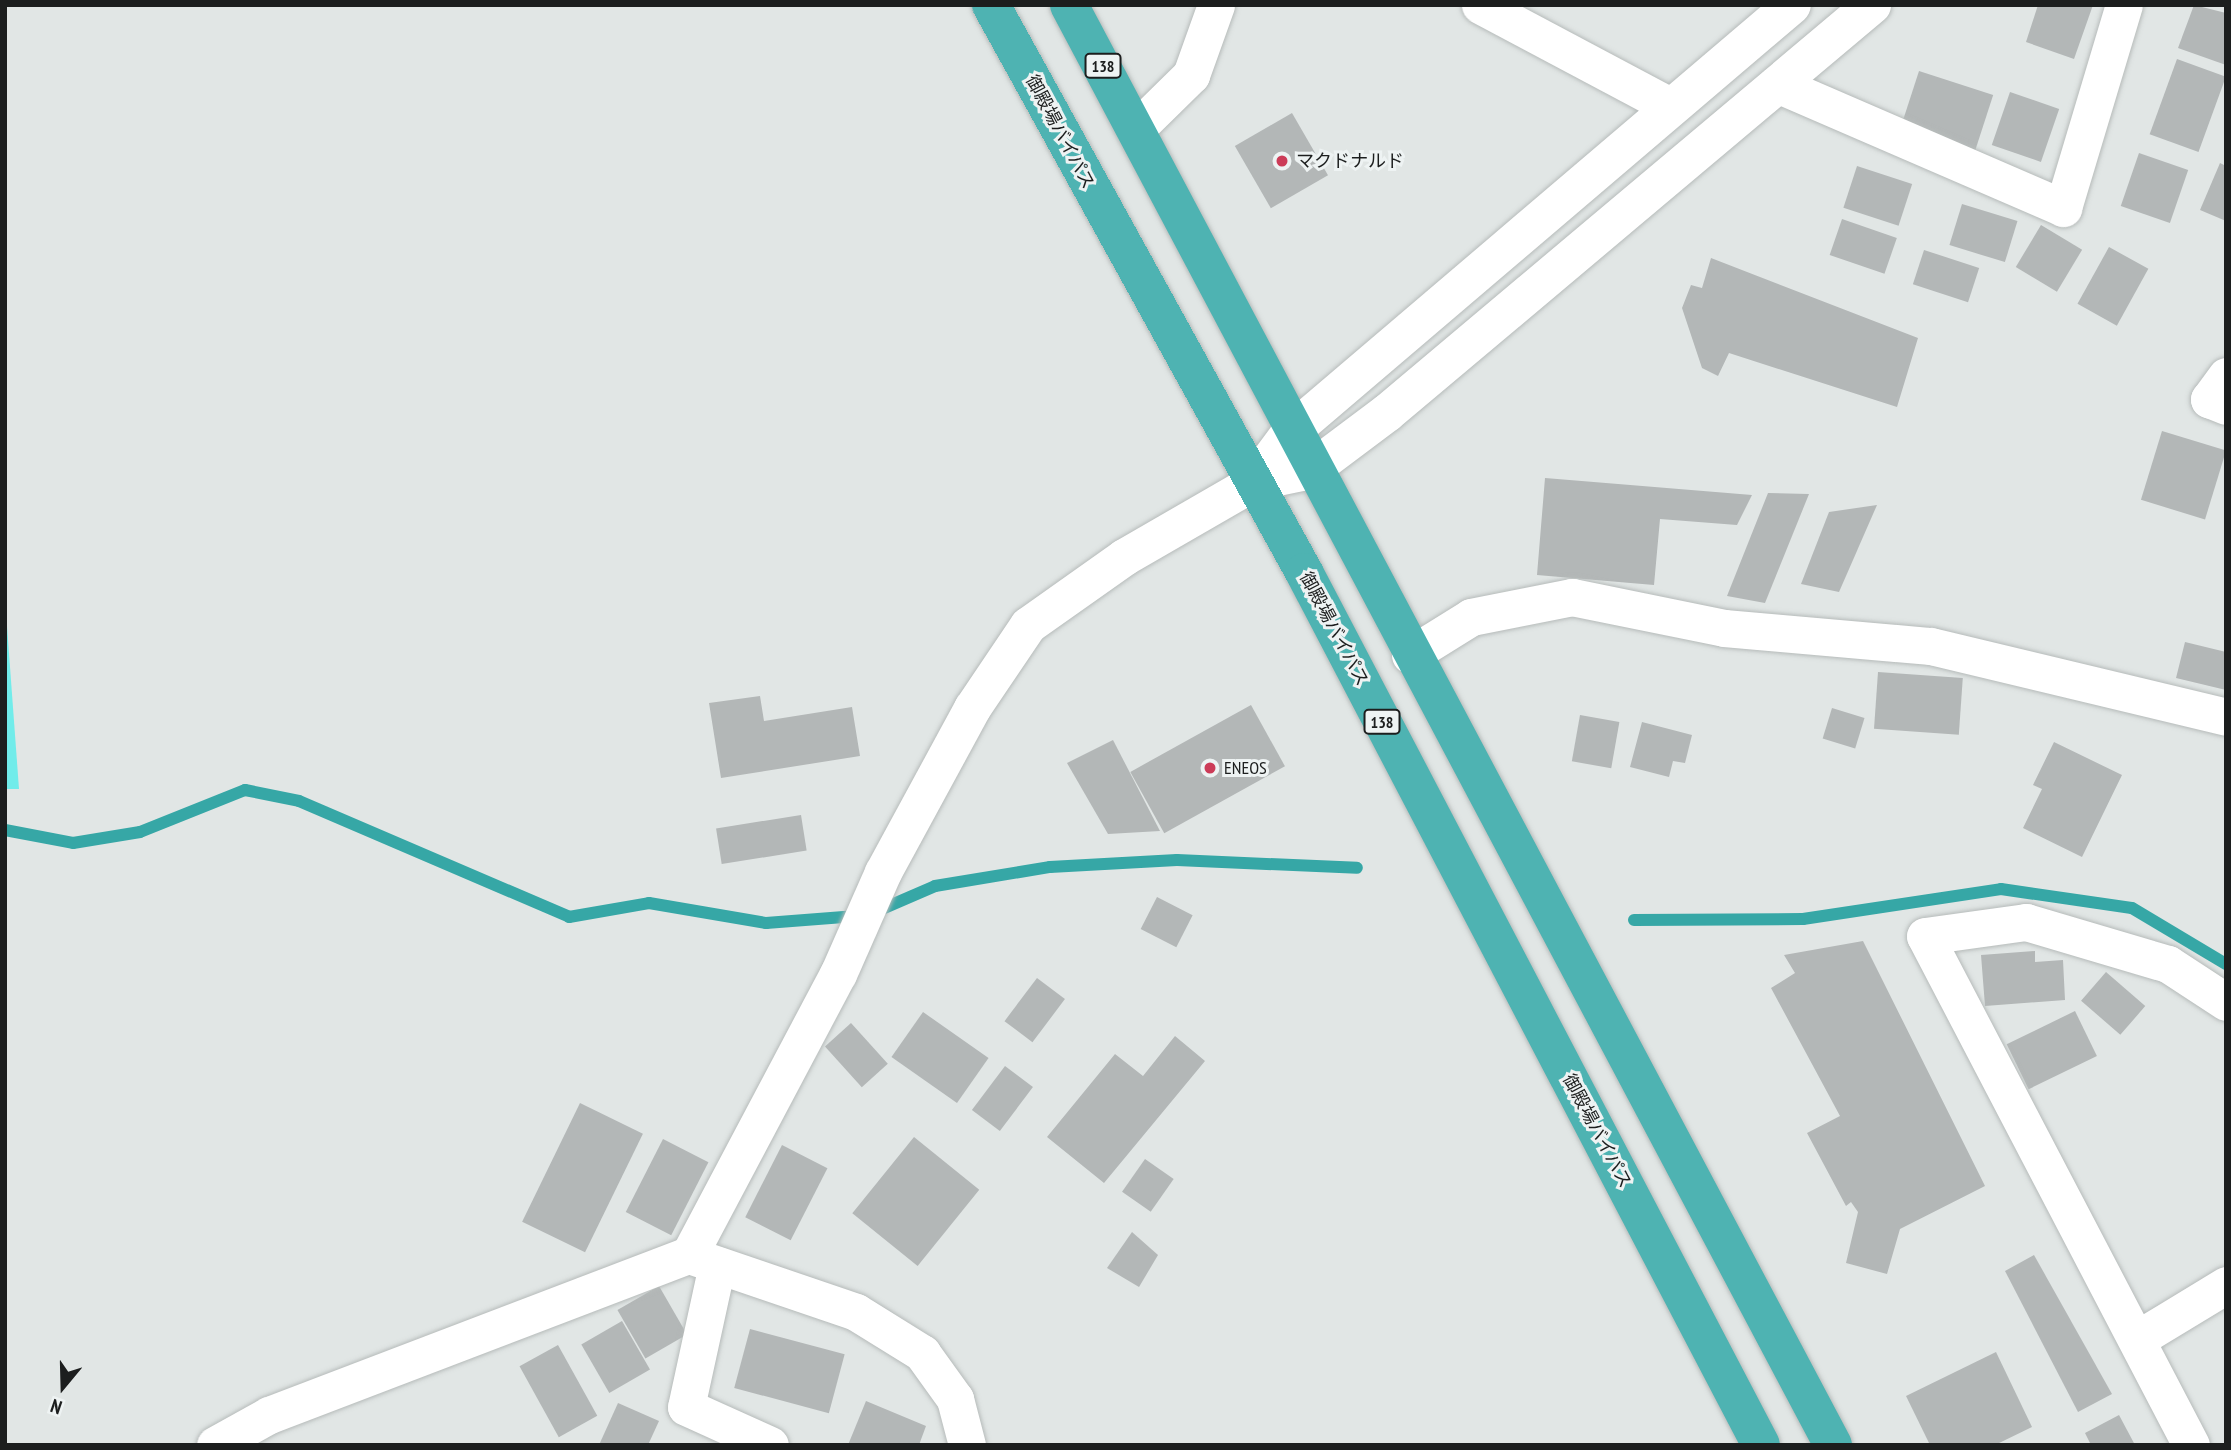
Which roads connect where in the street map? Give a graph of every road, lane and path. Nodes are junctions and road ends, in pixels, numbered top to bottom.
1 (991, 5) edge
2 (1069, 5) edge
3 (1216, 5) edge
4 (1480, 5) edge
5 (1792, 5) edge
6 (1872, 5) edge
7 (2124, 5) edge
8 (1777, 84) junction
9 (1670, 106) junction
10 (1137, 128) junction
11 (2226, 376) edge
12 (2226, 407) edge
13 (1291, 432) junction
14 (1311, 470) junction
15 (1254, 482) junction
16 (1410, 654) junction
17 (2226, 717) edge
18 (2226, 1002) edge
19 (703, 1260) junction
20 (2226, 1285) edge
21 (2137, 1339) junction
22 (215, 1445) edge
23 (770, 1445) edge
24 (967, 1445) edge
25 (1761, 1445) edge
26 (1833, 1445) edge
27 (2191, 1445) edge

1 - 15 highway, 御殿場バイパス / 138
2 - 10 highway, 138
3 - 10 street
4 - 9 street
5 - 9 street
6 - 8 street
7 - 8 street
8 - 14 street
9 - 13 street
10 - 13 highway, 138
11 - 12 street
13 - 14 highway, 138
13 - 15 street
14 - 15 street
14 - 16 highway, 138
15 - 19 street
15 - 25 highway, 御殿場バイパス / 138
16 - 17 street
16 - 26 highway, 138
18 - 21 street
19 - 22 street
19 - 23 street
19 - 24 street
20 - 21 street
21 - 27 street

